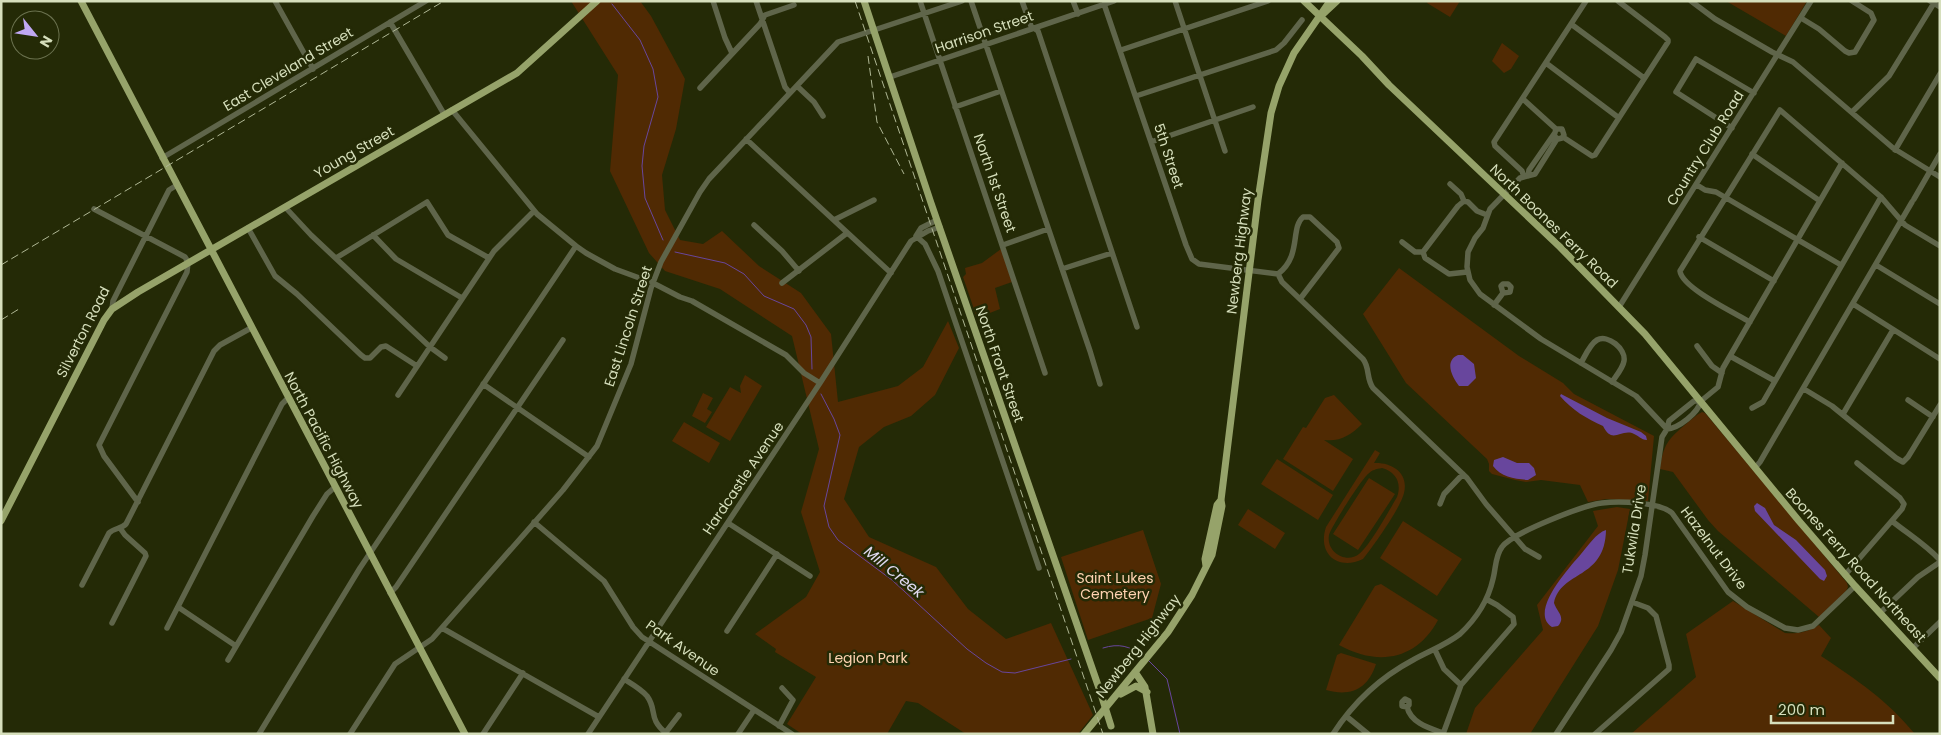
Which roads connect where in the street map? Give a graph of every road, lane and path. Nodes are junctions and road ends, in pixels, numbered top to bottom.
1 (81, 1) edge
2 (274, 1) edge
3 (426, 1) edge
4 (597, 1) edge
5 (713, 1) edge
6 (756, 1) edge
7 (864, 1) edge
8 (920, 1) edge
9 (962, 1) edge
10 (971, 1) edge
11 (1022, 1) edge
12 (1073, 1) edge
13 (1114, 1) edge
14 (1175, 1) edge
15 (1268, 1) edge
16 (1304, 1) edge
17 (1330, 1) edge
18 (1336, 1) edge
19 (1586, 1) edge
20 (1618, 1) edge
21 (1691, 1) edge
22 (1811, 1) edge
23 (1852, 1) edge
24 (1932, 2) edge
25 (794, 4) dead end
26 (1104, 4) junction
27 (1940, 7) edge
28 (924, 14) junction
29 (1078, 14) junction
30 (1320, 17) junction
31 (1801, 18) junction
32 (762, 19) junction
33 (1302, 20) dead end
34 (390, 22) junction
35 (1571, 24) junction
36 (1034, 28) junction
37 (1184, 29) junction
38 (875, 31) junction
39 (986, 44) junction
40 (1121, 50) junction
41 (732, 53) junction
42 (1778, 54) junction
43 (940, 61) junction
44 (1546, 63) junction
45 (313, 69) junction
46 (1940, 74) edge
47 (1200, 75) junction
48 (890, 77) junction
49 (1644, 78) junction
50 (797, 86) junction
51 (700, 88) dead end
52 (1001, 91) junction
53 (790, 93) junction
54 (1754, 93) junction
55 (1136, 96) junction
56 (1523, 99) junction
57 (955, 107) junction
58 (1252, 107) dead end
59 (452, 110) junction
60 (1852, 112) junction
61 (444, 114) junction
62 (823, 116) dead end
63 (1619, 118) junction
64 (1215, 120) junction
65 (1732, 128) junction
66 (1557, 135) junction
67 (746, 139) junction
68 (1151, 142) junction
69 (1896, 150) junction
70 (1226, 151) dead end
71 (1752, 154) junction
72 (1940, 154) edge
73 (162, 158) junction
74 (1842, 164) junction
75 (1930, 171) junction
76 (1526, 176) junction
77 (1940, 177) edge
78 (1450, 184) dead end
79 (177, 185) junction
80 (1697, 185) junction
81 (1504, 194) junction
82 (1724, 197) junction
83 (1881, 197) junction
84 (874, 200) dead end
85 (1464, 201) junction
86 (1820, 201) junction
87 (284, 207) junction
88 (94, 209) dead end
89 (534, 211) junction
90 (1488, 215) junction
91 (834, 220) junction
92 (1902, 220) junction
93 (938, 224) junction
94 (754, 225) dead end
95 (248, 228) junction
96 (1048, 229) junction
97 (847, 233) junction
98 (372, 235) junction
99 (916, 236) junction
100 (146, 237) junction
101 (1699, 237) junction
102 (1798, 240) junction
103 (1402, 242) dead end
104 (1003, 245) junction
105 (576, 246) junction
106 (1940, 246) edge
107 (210, 249) junction
108 (1423, 252) junction
109 (1112, 253) junction
110 (336, 258) junction
111 (489, 258) junction
112 (188, 262) junction
113 (1841, 265) junction
114 (1876, 265) junction
115 (1062, 269) junction
116 (1249, 270) junction
117 (798, 271) junction
118 (1467, 272) junction
119 (891, 273) junction
120 (1278, 274) junction
121 (1774, 280) junction
122 (653, 283) junction
123 (782, 284) dead end
124 (1503, 292) dead end
125 (462, 298) junction
126 (1300, 299) junction
127 (1853, 304) junction
128 (1940, 304) edge
129 (1494, 305) junction
130 (1619, 307) junction
131 (112, 309) junction
132 (1750, 322) junction
133 (1137, 327) dead end
134 (252, 328) junction
135 (1893, 330) junction
136 (563, 340) dead end
137 (1698, 346) dead end
138 (430, 347) junction
139 (1730, 356) junction
140 (445, 358) dead end
141 (1940, 359) edge
142 (1581, 363) junction
143 (417, 366) junction
144 (1722, 372) junction
145 (1045, 374) dead end
146 (1775, 381) junction
147 (1612, 382) junction
148 (820, 383) junction
149 (483, 384) junction
150 (1100, 384) dead end
151 (1804, 389) junction
152 (398, 395) dead end
153 (288, 398) junction
154 (1908, 400) dead end
155 (1701, 401) junction
156 (1940, 405) edge
157 (518, 407) junction
158 (1752, 408) dead end
159 (1843, 414) junction
160 (1933, 417) junction
161 (1667, 429) junction
162 (589, 458) junction
163 (1857, 463) dead end
164 (1755, 468) junction
165 (1463, 474) junction
166 (335, 487) junction
167 (138, 502) junction
168 (1440, 504) dead end
169 (1652, 506) junction
170 (1, 521) edge
171 (1892, 521) junction
172 (534, 522) junction
173 (728, 523) junction
174 (120, 528) junction
175 (1514, 537) junction
176 (370, 553) junction
177 (777, 554) junction
178 (1539, 556) dead end
179 (1940, 561) edge
180 (1039, 568) dead end
181 (1845, 575) junction
182 (810, 576) dead end
183 (82, 585) dead end
184 (1855, 586) junction
185 (390, 593) junction
186 (1486, 599) junction
187 (1632, 602) junction
188 (178, 607) junction
189 (1880, 613) junction
190 (1940, 622) edge
191 (112, 623) dead end
192 (168, 628) dead end
193 (442, 628) junction
194 (727, 630) dead end
195 (649, 642) junction
196 (236, 646) junction
197 (419, 648) junction
198 (1913, 648) junction
199 (1434, 650) junction
200 (228, 660) dead end
201 (1135, 672) junction
202 (523, 673) junction
203 (1940, 678) edge
204 (624, 679) junction
205 (1461, 685) junction
206 (782, 688) dead end
207 (1147, 692) junction
208 (1113, 698) junction
209 (1407, 707) dead end
210 (754, 710) junction
211 (679, 715) dead end
212 (1346, 716) junction
213 (599, 718) junction
214 (779, 726) junction
215 (667, 733) edge
216 (1367, 733) edge
217 (259, 734) edge
218 (350, 734) edge
219 (464, 734) edge
220 (483, 734) edge
221 (588, 734) edge
222 (738, 734) edge
223 (792, 734) edge
224 (1084, 734) edge
225 (1114, 734) edge
226 (1152, 734) edge
227 (1333, 734) edge
228 (1443, 734) edge
229 (1556, 734) edge
230 (1595, 734) edge

1 - 73 main road, North Pacific Highway
2 - 45 street
3 - 34 street, East Cleveland Street
4 - 59 main road, Young Street
5 - 41 street
6 - 32 street
7 - 38 main road, North Front Street
8 - 28 street, North 1st Street
9 - 28 street, East Lincoln Street
10 - 39 street
11 - 36 street
12 - 29 street
13 - 26 street, Harrison Street
14 - 37 street
15 - 37 street
16 - 30 main road, North Boones Ferry Road
17 - 30 main road, Newberg Highway
18 - 30 main road, Newberg Highway
19 - 35 street
20 - 49 street
21 - 42 street
22 - 31 street, Country Club Road
23 - 31 street
24 - 27 street
24 - 60 street
25 - 32 street
26 - 29 street, Harrison Street
26 - 40 street, 5th Street
28 - 38 street, East Lincoln Street
28 - 43 street, North 1st Street
29 - 36 street, Harrison Street
30 - 81 main road, North Boones Ferry Road
30 - 116 main road, Newberg Highway
31 - 42 street, Country Club Road
32 - 41 street
32 - 53 street
33 - 47 street
34 - 45 street, East Cleveland Street
34 - 61 street
35 - 44 street
35 - 49 street
36 - 39 street, Harrison Street
36 - 109 street
37 - 40 street
37 - 47 street
38 - 48 main road, North Front Street
38 - 50 street, East Lincoln Street
39 - 43 street, Harrison Street
39 - 52 street
40 - 55 street, 5th Street
41 - 51 street
42 - 54 street, Country Club Road
42 - 60 street
43 - 48 street, Harrison Street
43 - 57 street, North 1st Street
44 - 56 street
44 - 63 street
45 - 73 street, East Cleveland Street
46 - 69 street
47 - 55 street
47 - 64 street
48 - 93 main road, North Front Street
49 - 63 street
50 - 53 street, East Lincoln Street
50 - 62 street
52 - 57 street
52 - 96 street
53 - 67 street, East Lincoln Street
54 - 65 street, Country Club Road
54 - 65 street
55 - 68 street, 5th Street
56 - 66 street
56 - 76 street
57 - 104 street, North 1st Street
58 - 64 street
59 - 61 main road, Young Street
59 - 89 street
60 - 69 street
61 - 87 main road, Young Street
63 - 66 street
64 - 68 street
64 - 70 street
65 - 80 street, Country Club Road
66 - 76 street
67 - 91 street
67 - 122 street, East Lincoln Street
68 - 116 street, 5th Street
69 - 75 street
71 - 74 street
71 - 82 street
71 - 86 street
72 - 75 street
73 - 79 main road, North Pacific Highway
74 - 83 street
74 - 86 street
75 - 77 street
75 - 92 street
76 - 81 street
78 - 85 street
79 - 100 street, Silverton Road
79 - 107 main road, North Pacific Highway
80 - 82 street
80 - 130 street, Country Club Road
81 - 90 street
81 - 130 main road, North Boones Ferry Road
82 - 101 street
82 - 102 street
83 - 92 street
83 - 113 street
84 - 91 street
85 - 90 street
85 - 108 street
86 - 102 street
87 - 95 main road, Young Street
87 - 110 street
88 - 100 street
89 - 105 street
89 - 111 street
90 - 118 street
91 - 97 street
92 - 106 street
92 - 114 street
93 - 99 street
93 - 225 main road, North Front Street, bridge
94 - 117 street
95 - 107 main road, Young Street
95 - 143 street
96 - 104 street
96 - 115 street
97 - 117 street
97 - 119 street
98 - 110 street
98 - 111 street
98 - 125 street
99 - 119 street, Hardcastle Avenue
99 - 180 street
100 - 112 street
100 - 131 street, Silverton Road
101 - 121 street
101 - 132 street
102 - 113 street
102 - 121 street
103 - 108 street
104 - 145 street, North 1st Street
105 - 122 street
105 - 149 street
107 - 112 main road, Young Street
107 - 134 main road, North Pacific Highway
108 - 118 street
109 - 115 street
109 - 133 street
110 - 138 street
111 - 125 street
112 - 131 main road, Young Street
112 - 167 street
113 - 146 street
114 - 127 street
114 - 128 street
115 - 150 street
116 - 120 street
116 - 201 main road, Newberg Highway
117 - 123 street
118 - 129 street
119 - 148 street, Hardcastle Avenue
120 - 126 street
120 - 126 street
121 - 132 street
122 - 148 street
122 - 162 street, East Lincoln Street
124 - 129 street
125 - 138 street
126 - 165 street
127 - 135 street
127 - 151 street
129 - 142 street
130 - 155 main road, North Boones Ferry Road
131 - 170 main road, Silverton Road
132 - 139 street
134 - 153 main road, North Pacific Highway
134 - 167 street
135 - 141 street
135 - 159 street
136 - 157 street
137 - 144 street
138 - 140 street
138 - 143 street
139 - 144 street
139 - 146 street
142 - 147 street
142 - 147 street
143 - 152 street
144 - 155 street
146 - 158 street
147 - 161 street
148 - 173 street, Hardcastle Avenue
149 - 157 street
149 - 176 street
151 - 159 street
151 - 164 street
153 - 166 main road, North Pacific Highway
153 - 188 street
154 - 160 street
155 - 161 street, Tukwila Drive
155 - 161 street
155 - 164 main road, North Boones Ferry Road
156 - 160 street
157 - 162 street
157 - 185 street
159 - 160 street
161 - 169 street, Tukwila Drive
162 - 172 street, East Lincoln Street
163 - 171 street
164 - 181 main road, Boones Ferry Road Northeast
165 - 168 street
165 - 175 street
166 - 176 main road, North Pacific Highway
166 - 196 street
167 - 174 street
169 - 175 street, Hazelnut Drive
169 - 184 street, Hazelnut Drive
169 - 187 street, Tukwila Drive
171 - 179 street
171 - 181 street
172 - 193 street, East Lincoln Street
172 - 195 street, Park Avenue
173 - 177 street
173 - 195 street, Hardcastle Avenue
174 - 183 street
174 - 191 street
175 - 178 street
175 - 186 street, Hazelnut Drive
176 - 185 main road, North Pacific Highway
176 - 217 street
177 - 182 street
177 - 194 street
179 - 189 street
181 - 184 main road, Boones Ferry Road Northeast
184 - 189 main road, Boones Ferry Road Northeast
185 - 197 main road, North Pacific Highway
186 - 199 street, Hazelnut Drive
186 - 205 street
187 - 229 street, Tukwila Drive
187 - 230 street
188 - 192 street
188 - 196 street
189 - 198 main road, Boones Ferry Road Northeast
190 - 198 street
193 - 197 street, East Lincoln Street
193 - 202 street
195 - 204 street, Hardcastle Avenue
195 - 210 street, Park Avenue
196 - 200 street
197 - 218 street, East Lincoln Street
197 - 219 main road, North Pacific Highway
198 - 203 main road, Boones Ferry Road Northeast
199 - 205 street
199 - 212 street, Hazelnut Drive
201 - 207 main road
201 - 208 main road, Newberg Highway
202 - 213 street
202 - 220 street
204 - 213 street, Hardcastle Avenue
204 - 215 street
205 - 228 street
206 - 214 street
207 - 208 main road
207 - 226 main road
208 - 224 main road, Newberg Highway
209 - 228 street
210 - 214 street, Park Avenue
210 - 222 street
211 - 215 street
212 - 216 street
212 - 227 street, Hazelnut Drive
213 - 221 street, Hardcastle Avenue
214 - 223 street, Park Avenue

